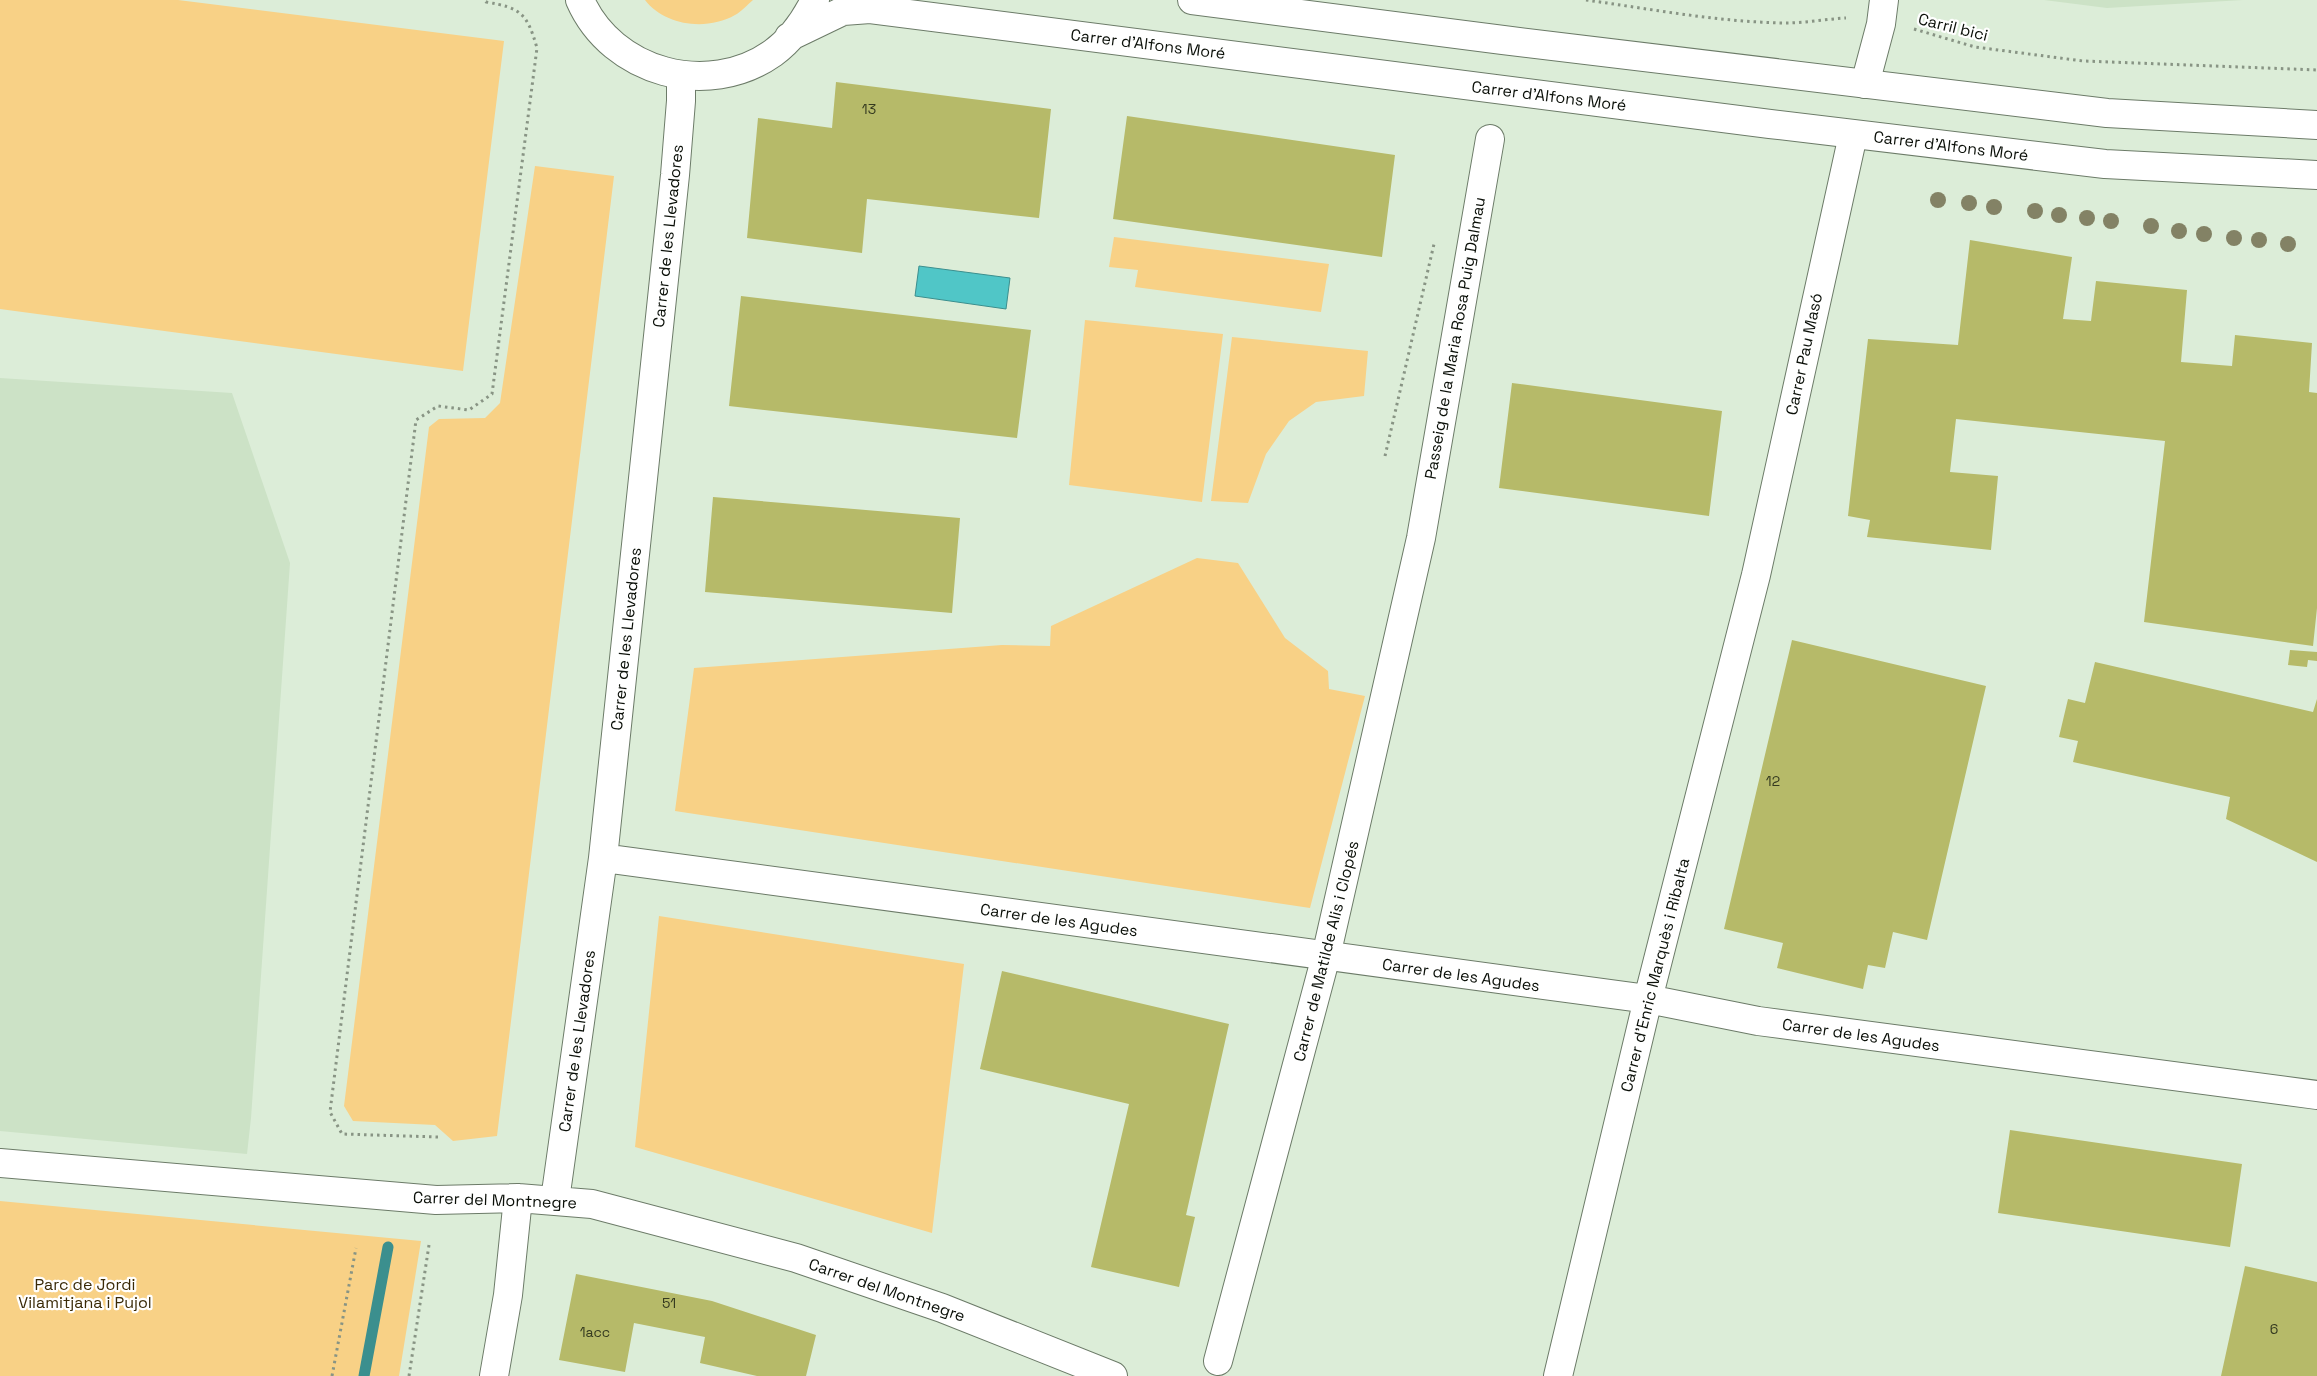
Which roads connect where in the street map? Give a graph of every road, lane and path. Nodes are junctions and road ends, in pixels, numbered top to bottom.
1 (484, 0) edge
2 (815, 0) edge
3 (1192, 0) edge
4 (1586, 0) edge
5 (579, 5) edge
6 (1882, 12) edge
7 (789, 37) junction
8 (2317, 70) edge
9 (681, 76) junction
10 (1865, 84) junction
11 (2317, 125) edge
12 (1853, 134) junction
13 (1490, 139) dead end
14 (2317, 174) edge
15 (1436, 234) dead end
16 (1385, 456) dead end
17 (1421, 538) joint
18 (1756, 575) joint
19 (603, 858) junction
20 (1326, 956) junction
21 (1648, 999) junction
22 (2317, 1096) edge
23 (438, 1137) dead end
24 (0, 1163) edge
25 (518, 1198) junction
26 (555, 1200) junction
27 (429, 1245) dead end
28 (356, 1248) dead end
29 (1218, 1362) dead end
30 (332, 1376) edge
31 (409, 1376) edge
32 (494, 1376) edge
33 (1113, 1376) edge
34 (1558, 1376) edge

1 - 23 path
2 - 7 street
3 - 10 street
4 - 6 path, Carril bici
5 - 9 street
6 - 8 path, Carril bici
6 - 10 street
7 - 9 street
7 - 12 street, Carrer d'Alfons Moré
9 - 19 street, Carrer de les Llevadores
10 - 11 street
12 - 14 street, Carrer d'Alfons Moré
12 - 18 street, Carrer Pau Masó
13 - 17 street, Passeig de la Maria Rosa Puig Dalmau
15 - 16 path
17 - 20 street, Carrer de Matilde Alis i Clopés
18 - 21 street, Carrer d'Enric Marquès i Ribalta
19 - 20 street, Carrer de les Agudes
19 - 26 street, Carrer de les Llevadores
20 - 21 street, Carrer de les Agudes
20 - 29 street, Carrer de Matilde Alis i Clopés
21 - 22 street, Carrer de les Agudes
21 - 34 street, Carrer d'Enric Marquès i Ribalta
24 - 25 street, Carrer del Montnegre
25 - 26 street, Carrer del Montnegre
25 - 32 street
26 - 33 street, Carrer del Montnegre
27 - 31 path
28 - 30 path

